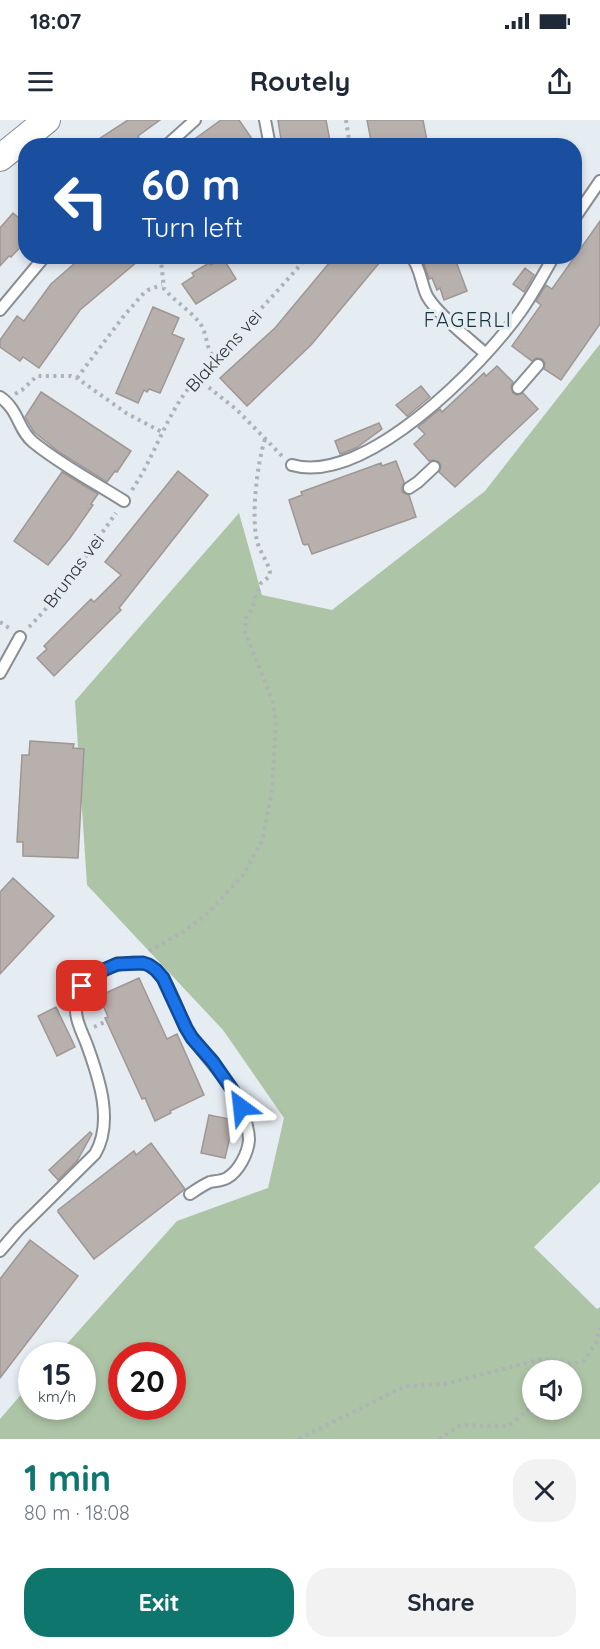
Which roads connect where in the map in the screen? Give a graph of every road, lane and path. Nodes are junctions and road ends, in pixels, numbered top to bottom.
1 (47, 120) edge
2 (195, 120) edge
3 (266, 120) edge
4 (346, 120) edge
5 (25, 138) edge
6 (175, 138) edge
7 (269, 138) edge
8 (349, 138) edge
9 (18, 143) edge
10 (0, 158) edge
11 (600, 181) edge
12 (582, 207) edge
13 (38, 264) edge
14 (161, 264) edge
15 (301, 264) edge
16 (415, 264) edge
17 (549, 264) edge
18 (162, 285) junction
19 (0, 310) edge
20 (486, 354) junction
21 (214, 357) junction
22 (538, 365) dead end
23 (77, 378) junction
24 (197, 378) junction
25 (518, 388) dead end
26 (2, 398) edge
27 (162, 432) junction
28 (265, 439) junction
29 (152, 454) joint
30 (292, 465) joint
31 (434, 467) dead end
32 (409, 488) dead end
33 (124, 501) junction
34 (20, 637) joint
35 (0, 674) edge
36 (129, 963) junction
37 (190, 1194) dead end
38 (0, 1251) edge
39 (600, 1328) edge
40 (542, 1359) joint
41 (522, 1415) edge
42 (299, 1439) edge
43 (439, 1439) edge

1 - 5 street
2 - 6 lane
3 - 7 lane
4 - 8 path
9 - 10 street
11 - 12 lane
13 - 19 lane
14 - 18 path
15 - 21 path, Blakkens vei
16 - 20 lane
17 - 20 lane
18 - 21 path
18 - 23 path
20 - 30 lane
21 - 24 path, Blakkens vei
22 - 25 lane
23 - 26 path
23 - 27 path
24 - 27 path, Blakkens vei
24 - 28 path
26 - 33 lane
27 - 29 path, Blakkens vei
28 - 30 path
28 - 36 path
29 - 33 path, Brunas vei
31 - 32 lane
33 - 34 path, Brunas vei
34 - 35 lane
36 - 37 lane
36 - 38 lane
39 - 40 path
40 - 42 path
41 - 43 path

